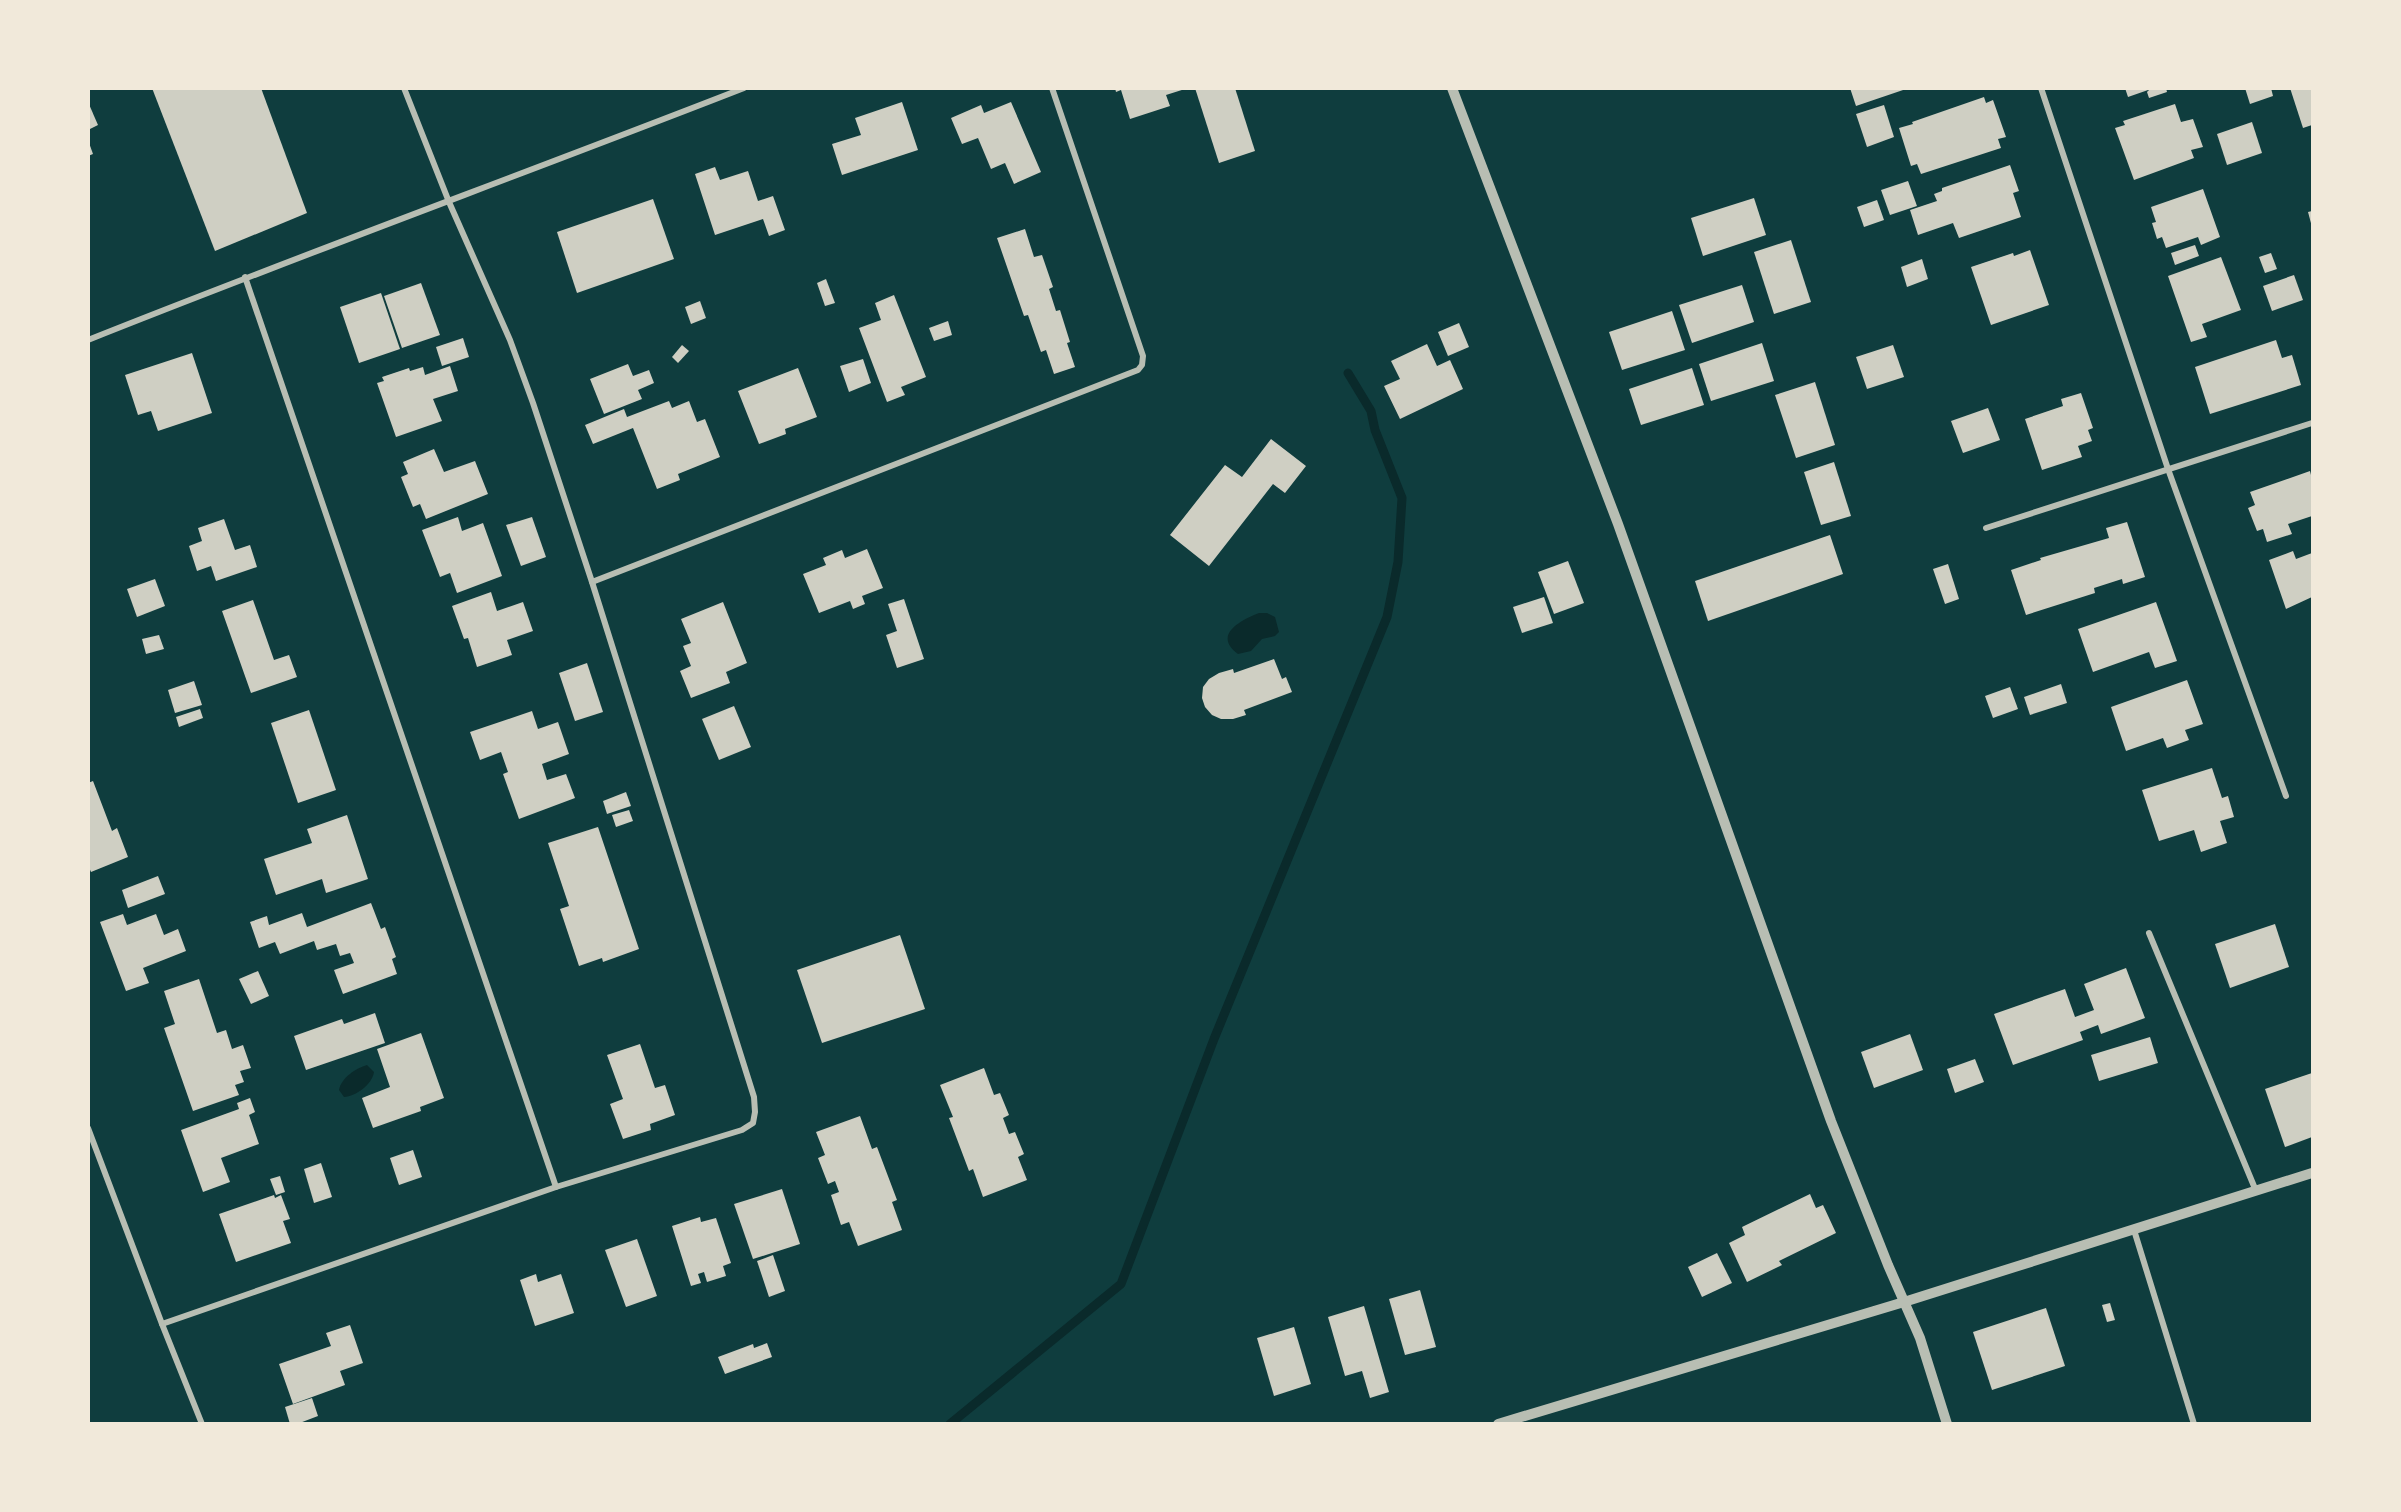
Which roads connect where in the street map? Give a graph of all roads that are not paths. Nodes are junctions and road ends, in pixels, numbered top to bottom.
1 (404, 88) edge
2 (744, 88) edge
3 (1052, 88) edge
4 (1452, 88) edge
5 (2041, 88) edge
6 (449, 202) junction
7 (245, 278) junction
8 (88, 340) edge
9 (2313, 423) edge
10 (2168, 469) junction
11 (1986, 528) dead end
12 (592, 582) junction
13 (2286, 795) dead end
14 (2149, 933) dead end
15 (88, 1128) edge
16 (2313, 1173) edge
17 (556, 1187) junction
18 (2256, 1192) junction
19 (2134, 1230) junction
20 (1904, 1302) junction
21 (162, 1324) junction
22 (1504, 1423) edge
23 (202, 1424) edge
24 (1947, 1424) edge
25 (2193, 1424) edge

1 - 6 street
2 - 6 street
3 - 12 street
4 - 20 street
5 - 10 street
6 - 7 street
6 - 12 street
7 - 8 street
7 - 17 street
9 - 10 street
10 - 11 street
10 - 13 street
12 - 17 street
14 - 18 street
15 - 21 street
16 - 18 street
17 - 21 street
18 - 19 street
19 - 20 street
19 - 25 street
20 - 22 street
20 - 24 street
21 - 23 street

